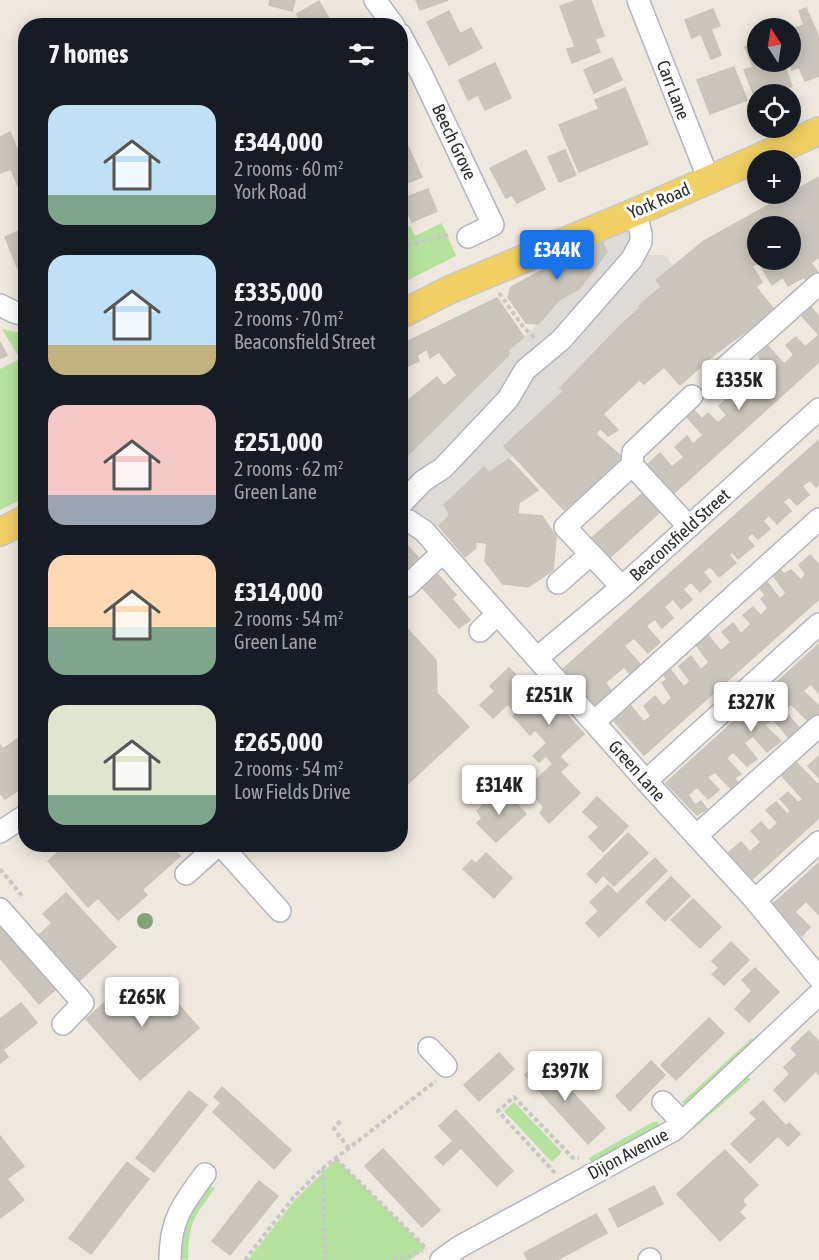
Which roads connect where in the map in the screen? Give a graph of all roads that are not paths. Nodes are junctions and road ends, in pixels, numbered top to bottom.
1 (375, 0) edge
2 (638, 0) edge
3 (388, 18) edge
4 (408, 49) edge
5 (819, 131) edge
6 (709, 180) junction
7 (636, 212) junction
8 (468, 237) road end
9 (819, 284) edge
10 (0, 305) edge
11 (408, 311) edge
12 (18, 313) edge
13 (721, 370) dead end
14 (692, 396) dead end
15 (819, 409) edge
16 (632, 465) junction
17 (408, 497) edge
18 (819, 519) edge
19 (408, 522) edge
20 (18, 523) edge
21 (689, 527) junction
22 (0, 532) edge
23 (443, 552) junction
24 (591, 554) junction
25 (558, 583) dead end
26 (408, 585) edge
27 (622, 587) junction
28 (497, 614) junction
29 (819, 624) edge
30 (480, 631) dead end
31 (537, 658) junction
32 (594, 722) junction
33 (819, 726) edge
34 (646, 781) junction
35 (18, 820) edge
36 (0, 832) edge
37 (696, 836) junction
38 (819, 842) edge
39 (210, 852) edge
40 (226, 852) edge
41 (186, 874) dead end
42 (755, 900) junction
43 (0, 909) edge
44 (280, 911) dead end
45 (819, 978) edge
46 (819, 994) edge
47 (63, 1024) dead end
48 (429, 1048) dead end
49 (446, 1066) road end
50 (663, 1102) dead end
51 (682, 1122) junction
52 (205, 1174) dead end
53 (433, 1254) edge
54 (170, 1260) edge

1 - 3 street
2 - 6 street, Carr Lane
4 - 8 street, Beech Grove
5 - 6 main road, York Road
6 - 7 main road, York Road
7 - 11 main road, York Road
7 - 17 street
9 - 13 street
10 - 12 street
14 - 16 street
15 - 21 street, Beaconsfield Street
16 - 21 street
16 - 24 street
18 - 32 street
19 - 23 street, Green Lane
20 - 22 main road
21 - 27 street, Beaconsfield Street
23 - 26 street
23 - 28 street, Green Lane
24 - 25 street
24 - 27 street
27 - 31 street, Beaconsfield Street
28 - 30 street
28 - 31 street, Green Lane
29 - 34 street
31 - 32 street, Green Lane
32 - 34 street, Green Lane
33 - 37 street
34 - 37 street, Green Lane
35 - 36 street
37 - 42 street, Green Lane
38 - 42 street
39 - 41 street
40 - 44 street
42 - 45 street, Green Lane
43 - 47 street
46 - 51 street, Dijon Avenue
48 - 49 street
50 - 51 street
51 - 53 street, Dijon Avenue
52 - 54 street

